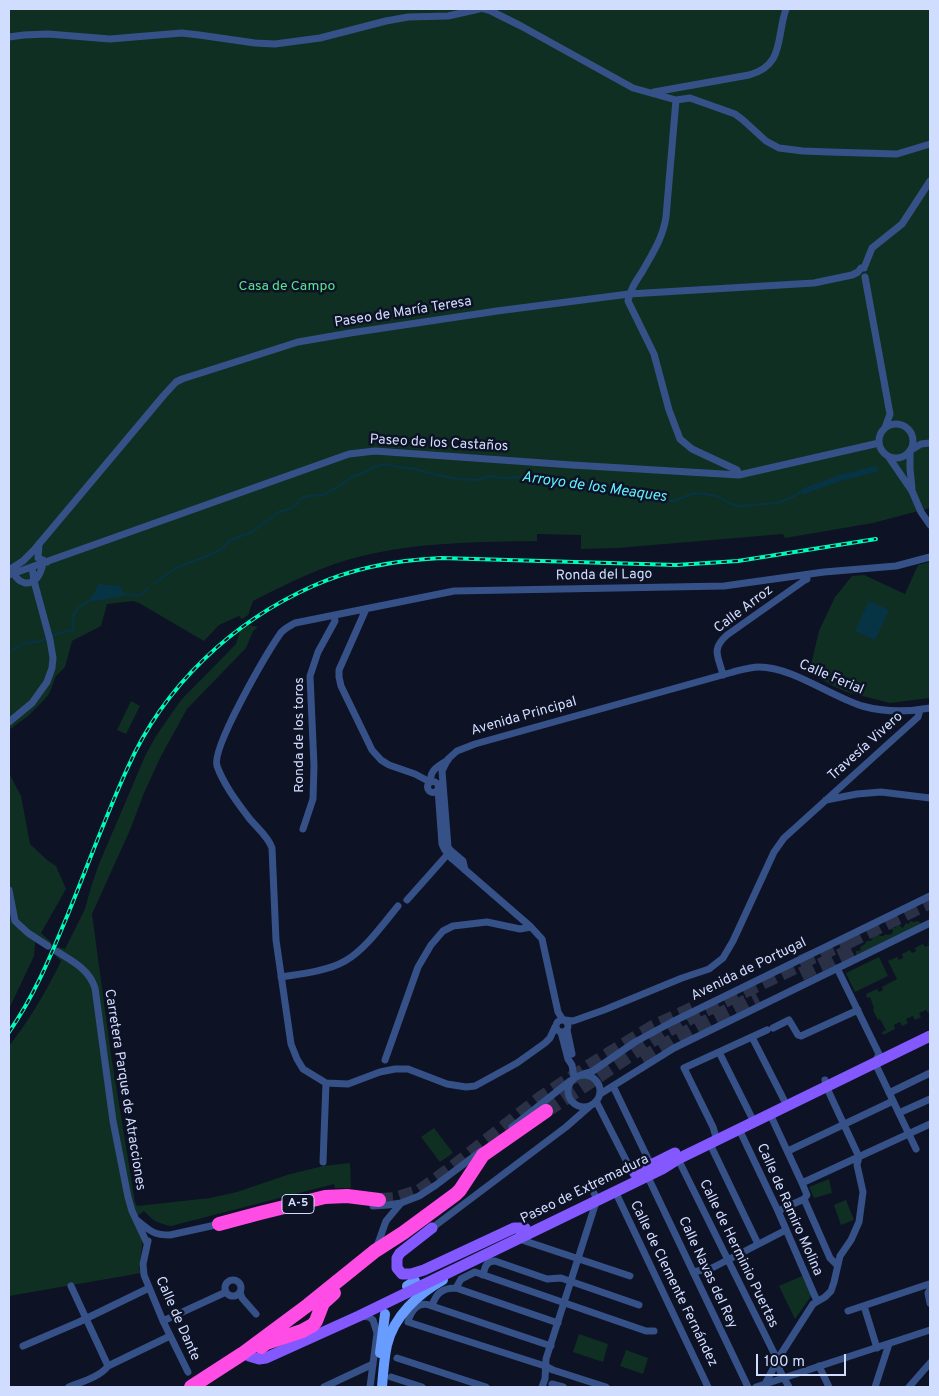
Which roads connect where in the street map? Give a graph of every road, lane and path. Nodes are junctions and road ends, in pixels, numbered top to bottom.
1 (479, 9) edge
2 (484, 9) edge
3 (786, 9) edge
4 (9, 37) edge
5 (696, 85) junction
6 (651, 92) junction
7 (690, 98) junction
8 (676, 100) junction
9 (930, 144) edge
10 (930, 181) edge
11 (861, 270) junction
12 (630, 294) junction
13 (890, 414) junction
14 (902, 424) junction
15 (885, 428) junction
16 (879, 443) junction
17 (930, 443) edge
18 (911, 450) junction
19 (888, 456) junction
20 (739, 475) junction
21 (912, 491) junction
22 (930, 525) edge
23 (39, 544) junction
24 (34, 550) junction
25 (930, 557) edge
26 (45, 562) junction
27 (32, 567) junction
28 (11, 572) edge
29 (806, 574) junction
30 (34, 581) junction
31 (366, 609) junction
32 (348, 613) junction
33 (334, 616) junction
34 (360, 626) junction
35 (723, 675) junction
36 (930, 708) edge
37 (920, 710) junction
38 (9, 722) edge
39 (448, 759) junction
40 (431, 782) junction
41 (930, 798) edge
42 (826, 800) junction
43 (303, 829) dead end
44 (447, 855) junction
45 (465, 870) junction
46 (9, 890) edge
47 (930, 896) edge
48 (407, 900) dead end
49 (398, 906) dead end
50 (930, 923) edge
51 (531, 927) junction
52 (48, 946) dead end
53 (56, 951) dead end
54 (837, 968) junction
55 (281, 977) junction
56 (858, 1010) junction
57 (563, 1026) junction
58 (930, 1029) edge
59 (930, 1036) edge
60 (752, 1037) junction
61 (719, 1052) junction
62 (877, 1058) junction
63 (384, 1060) dead end
64 (930, 1073) edge
65 (576, 1077) junction
66 (326, 1082) junction
67 (825, 1083) junction
68 (613, 1086) junction
69 (889, 1093) junction
70 (930, 1099) edge
71 (784, 1100) junction
72 (595, 1101) junction
73 (893, 1101) junction
74 (899, 1113) junction
75 (770, 1114) junction
76 (753, 1119) junction
77 (844, 1124) junction
78 (930, 1124) edge
79 (739, 1129) junction
80 (908, 1134) junction
81 (714, 1139) junction
82 (916, 1149) dead end
83 (788, 1151) junction
84 (859, 1158) junction
85 (678, 1159) junction
86 (323, 1162) dead end
87 (646, 1171) junction
88 (802, 1183) junction
89 (615, 1191) junction
90 (596, 1196) junction
91 (804, 1199) junction
92 (379, 1200) tunnel mouth
93 (401, 1204) junction
94 (778, 1211) junction
95 (136, 1219) junction
96 (220, 1224) junction
97 (432, 1228) joint
98 (525, 1228) junction
99 (786, 1230) junction
100 (159, 1234) junction
101 (518, 1239) junction
102 (147, 1244) junction
103 (758, 1244) junction
104 (497, 1249) junction
105 (375, 1251) junction
106 (578, 1259) junction
107 (728, 1260) junction
108 (837, 1265) junction
109 (693, 1272) junction
110 (480, 1274) junction
111 (630, 1276) dead end
112 (571, 1282) junction
113 (411, 1284) dead end
114 (70, 1286) dead end
115 (930, 1287) edge
116 (149, 1288) junction
117 (456, 1288) junction
118 (226, 1292) junction
119 (240, 1292) junction
120 (816, 1301) junction
121 (565, 1303) junction
122 (930, 1303) edge
123 (639, 1305) dead end
124 (432, 1306) junction
125 (864, 1306) junction
126 (848, 1311) dead end
127 (256, 1314) dead end
128 (385, 1314) dead end
129 (359, 1316) junction
130 (86, 1318) junction
131 (163, 1321) junction
132 (558, 1323) junction
133 (930, 1330) edge
134 (654, 1331) dead end
135 (170, 1336) junction
136 (889, 1344) junction
137 (23, 1346) dead end
138 (551, 1346) junction
139 (876, 1348) junction
140 (249, 1356) junction
141 (396, 1358) dead end
142 (777, 1361) junction
143 (373, 1364) junction
144 (930, 1364) edge
145 (108, 1366) junction
146 (545, 1366) junction
147 (819, 1366) junction
148 (188, 1372) joint
149 (353, 1373) junction
150 (391, 1376) dead end
151 (784, 1378) junction
152 (552, 1384) dead end
153 (765, 1384) junction
154 (197, 1386) edge
155 (372, 1386) edge
156 (69, 1387) edge
157 (324, 1387) edge
158 (382, 1387) edge
159 (422, 1387) edge
160 (486, 1387) edge
161 (542, 1387) edge
162 (562, 1387) edge
163 (606, 1387) edge
164 (708, 1387) edge
165 (748, 1387) edge
166 (756, 1387) edge
167 (789, 1387) edge
168 (829, 1387) edge
169 (875, 1387) edge
170 (909, 1387) edge

1 - 4 street
2 - 6 street
3 - 5 street
5 - 6 street
5 - 7 street
6 - 8 street
7 - 8 street
7 - 9 street
8 - 12 street
10 - 11 street
11 - 12 street, Paseo de María Teresa
11 - 13 street
12 - 20 street
12 - 23 street, Paseo de María Teresa
13 - 14 street
13 - 15 street
14 - 15 street
14 - 18 street
15 - 16 street
16 - 19 street
16 - 20 street, Paseo de los Castaños
17 - 18 street
18 - 19 street
18 - 21 street
19 - 21 street
20 - 26 street, Paseo de los Castaños
21 - 22 street
23 - 24 street, Paseo de María Teresa
23 - 26 street
24 - 27 street
24 - 28 street, Paseo de María Teresa
25 - 29 street, Ronda del Lago
26 - 27 street, Paseo de los Castaños
26 - 30 street
27 - 28 street, Paseo de los Castaños
27 - 30 street
28 - 30 street
29 - 31 street, Ronda del Lago
29 - 35 street, Calle Arroz
30 - 38 street
31 - 32 street, Ronda del Lago
31 - 34 street
32 - 33 street, Ronda del Lago
32 - 34 street
33 - 43 street, Ronda de los toros
33 - 55 street, Ronda del Lago
34 - 40 street
35 - 37 street, Calle Ferial
35 - 39 street, Avenida Principal
36 - 37 street, Calle Ferial
37 - 42 street, Travesía Vivero
39 - 40 street, Avenida Principal
39 - 45 street
40 - 44 street
41 - 42 street
42 - 57 street, Travesía Vivero
44 - 45 street
44 - 48 street
45 - 51 street
46 - 52 street
47 - 65 street, Avenida de Portugal
49 - 55 street
50 - 54 street
51 - 57 street
51 - 63 street
53 - 95 street, Carretera Parque de Atracciones
54 - 56 street
54 - 68 street
55 - 66 street
56 - 60 street
56 - 62 street
57 - 65 street
57 - 66 street
58 - 62 main road, Paseo de Extremadura
59 - 62 main road, Paseo de Extremadura
60 - 61 street
60 - 71 street
61 - 76 street
61 - 81 street
62 - 67 main road, Paseo de Extremadura
62 - 69 street
64 - 69 street
65 - 72 street
65 - 72 street
65 - 93 street, Avenida de Portugal
66 - 86 street
67 - 71 main road, Paseo de Extremadura
67 - 75 main road, Paseo de Extremadura
67 - 77 street
68 - 72 street
68 - 87 street
69 - 73 street
70 - 74 street
71 - 76 main road, Paseo de Extremadura
72 - 87 street
72 - 97 street
73 - 74 street
73 - 77 street
74 - 80 street
75 - 76 main road, Paseo de Extremadura
75 - 83 street
76 - 79 main road, Paseo de Extremadura
76 - 81 main road, Paseo de Extremadura
77 - 83 street
77 - 84 street
78 - 80 street
79 - 81 main road, Paseo de Extremadura
79 - 94 street, Calle de Ramiro Molina
80 - 82 street
80 - 84 street
81 - 85 main road, Paseo de Extremadura
81 - 87 main road, Paseo de Extremadura
81 - 103 street
83 - 88 street
84 - 88 street
84 - 108 street
85 - 87 main road, Paseo de Extremadura
85 - 107 street, Calle de Herminio Puertas
87 - 89 main road, Paseo de Extremadura
87 - 90 main road, Paseo de Extremadura
87 - 109 street, Calle Navas del Rey
88 - 91 street
89 - 90 main road, Paseo de Extremadura
89 - 164 street, Calle de Clemente Fernández
90 - 98 main road, Paseo de Extremadura
90 - 101 main road, Paseo de Extremadura
90 - 106 street
91 - 94 street
91 - 108 street
92 - 96 highway, A-5
93 - 96 street
93 - 105 street, Avenida de Portugal
94 - 99 street, Calle de Ramiro Molina
95 - 100 street
95 - 102 street, Carretera Parque de Atracciones
96 - 100 street
97 - 98 main road
98 - 113 main road, Paseo de Extremadura
99 - 103 street
99 - 120 street, Calle de Ramiro Molina
100 - 102 street
101 - 104 main road, Paseo de Extremadura
101 - 106 street
102 - 116 street, Calle de Dante
103 - 107 street
104 - 129 main road, Paseo de Extremadura
104 - 158 main road
105 - 140 highway
105 - 154 highway
106 - 111 street
106 - 112 street
107 - 109 street
107 - 142 street, Calle de Herminio Puertas
108 - 120 street
109 - 165 street, Calle Navas del Rey
110 - 112 street
110 - 117 street
110 - 121 street
112 - 121 street
112 - 123 street
114 - 130 street
115 - 122 street
115 - 125 street
116 - 130 street
116 - 131 street, Calle de Dante
117 - 124 street
117 - 132 street
118 - 119 street
118 - 119 street
118 - 131 street
119 - 127 street
120 - 142 street
121 - 132 street
121 - 134 street
124 - 138 street
124 - 146 street
125 - 126 street
125 - 139 street
128 - 155 main road
129 - 140 main road, Paseo de Extremadura
129 - 143 street
130 - 137 street
130 - 145 street
131 - 135 street, Calle de Dante
132 - 138 street
133 - 136 street
135 - 145 street
135 - 148 street, Calle de Dante
136 - 139 street
136 - 169 street
138 - 146 street
139 - 147 street
140 - 154 highway
141 - 160 street
142 - 151 street, Calle de Herminio Puertas
142 - 153 street
143 - 149 street
143 - 155 street
144 - 170 street
145 - 156 street
146 - 161 street
146 - 163 street
147 - 151 street
147 - 168 street
148 - 154 highway
149 - 155 street
149 - 157 street
150 - 159 street
151 - 153 street
151 - 167 street, Calle de Herminio Puertas
152 - 162 street
153 - 166 street

